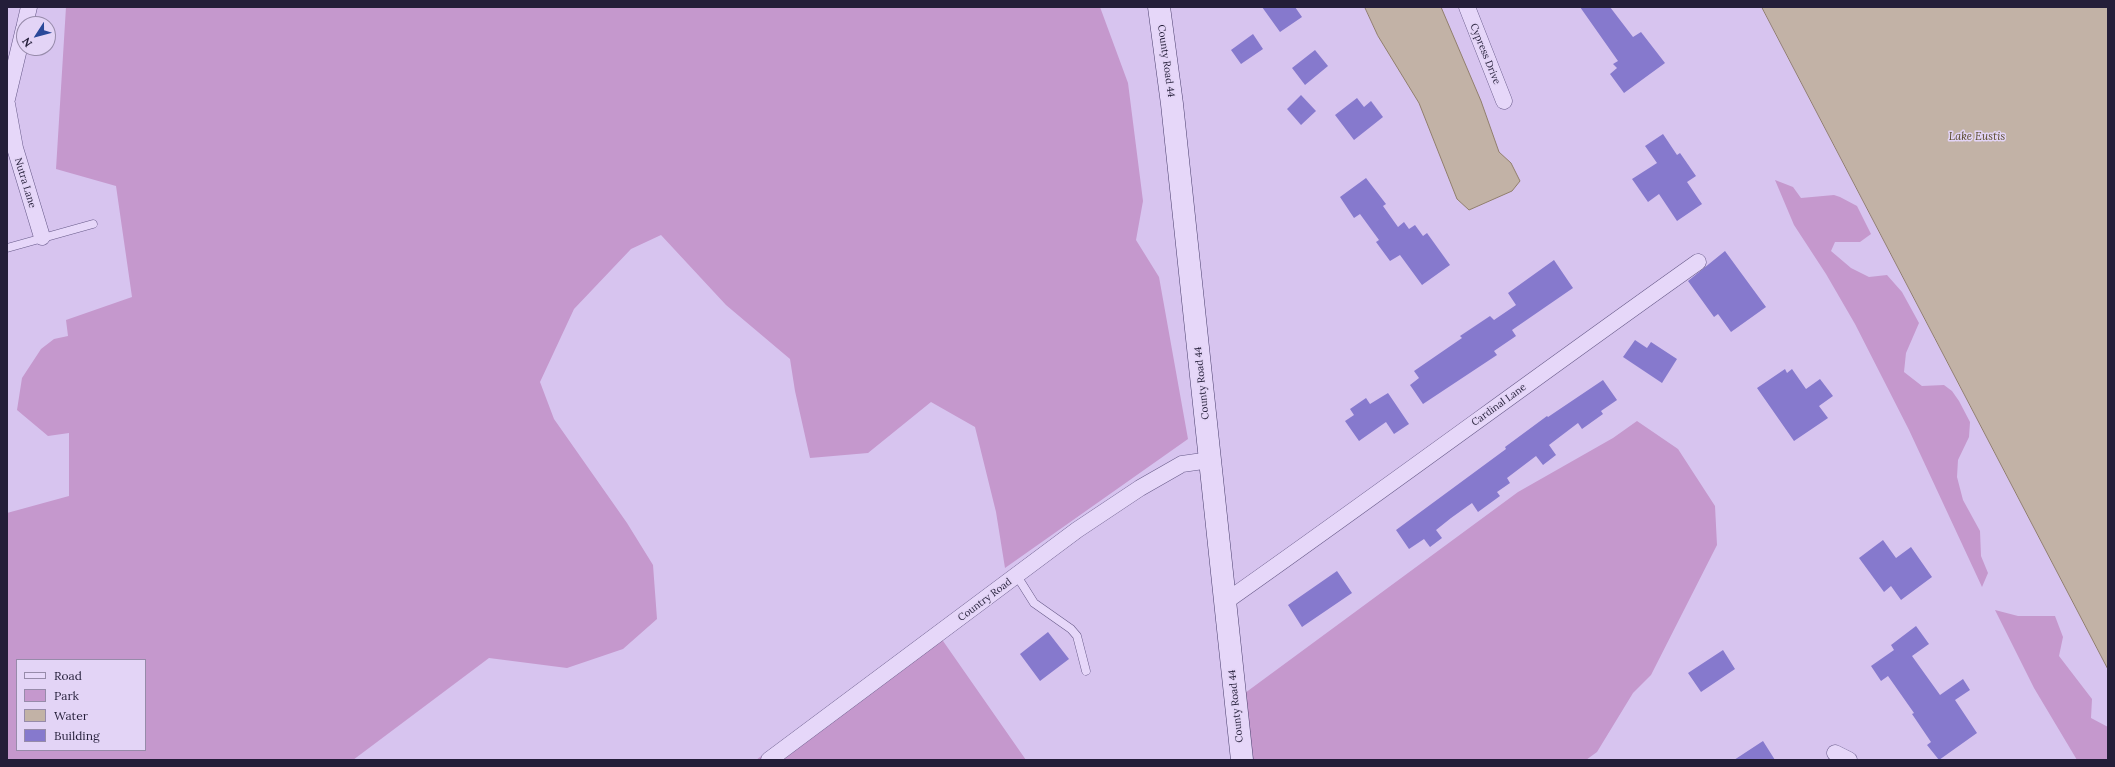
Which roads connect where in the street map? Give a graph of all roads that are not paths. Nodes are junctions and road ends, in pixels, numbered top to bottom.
1 (1159, 7) edge
2 (1467, 7) edge
3 (17, 56) edge
4 (7, 99) edge
5 (1504, 101) dead end
6 (7, 104) edge
7 (93, 224) dead end
8 (42, 237) junction
9 (7, 248) edge
10 (1698, 262) dead end
11 (1210, 460) junction
12 (1017, 576) junction
13 (1225, 602) junction
14 (1086, 671) dead end
15 (1835, 753) dead end
16 (769, 760) edge
17 (1242, 760) edge
18 (1850, 760) edge

1 - 11 main road, County Road 44
2 - 5 street, Cypress Drive
3 - 4 street
6 - 8 street, Nutra Lane
7 - 8 lane
8 - 9 lane
10 - 13 street, Cardinal Lane
11 - 12 street, Country Road
11 - 13 main road, County Road 44
12 - 14 lane
12 - 16 street, Country Road
13 - 17 main road, County Road 44
15 - 18 street

